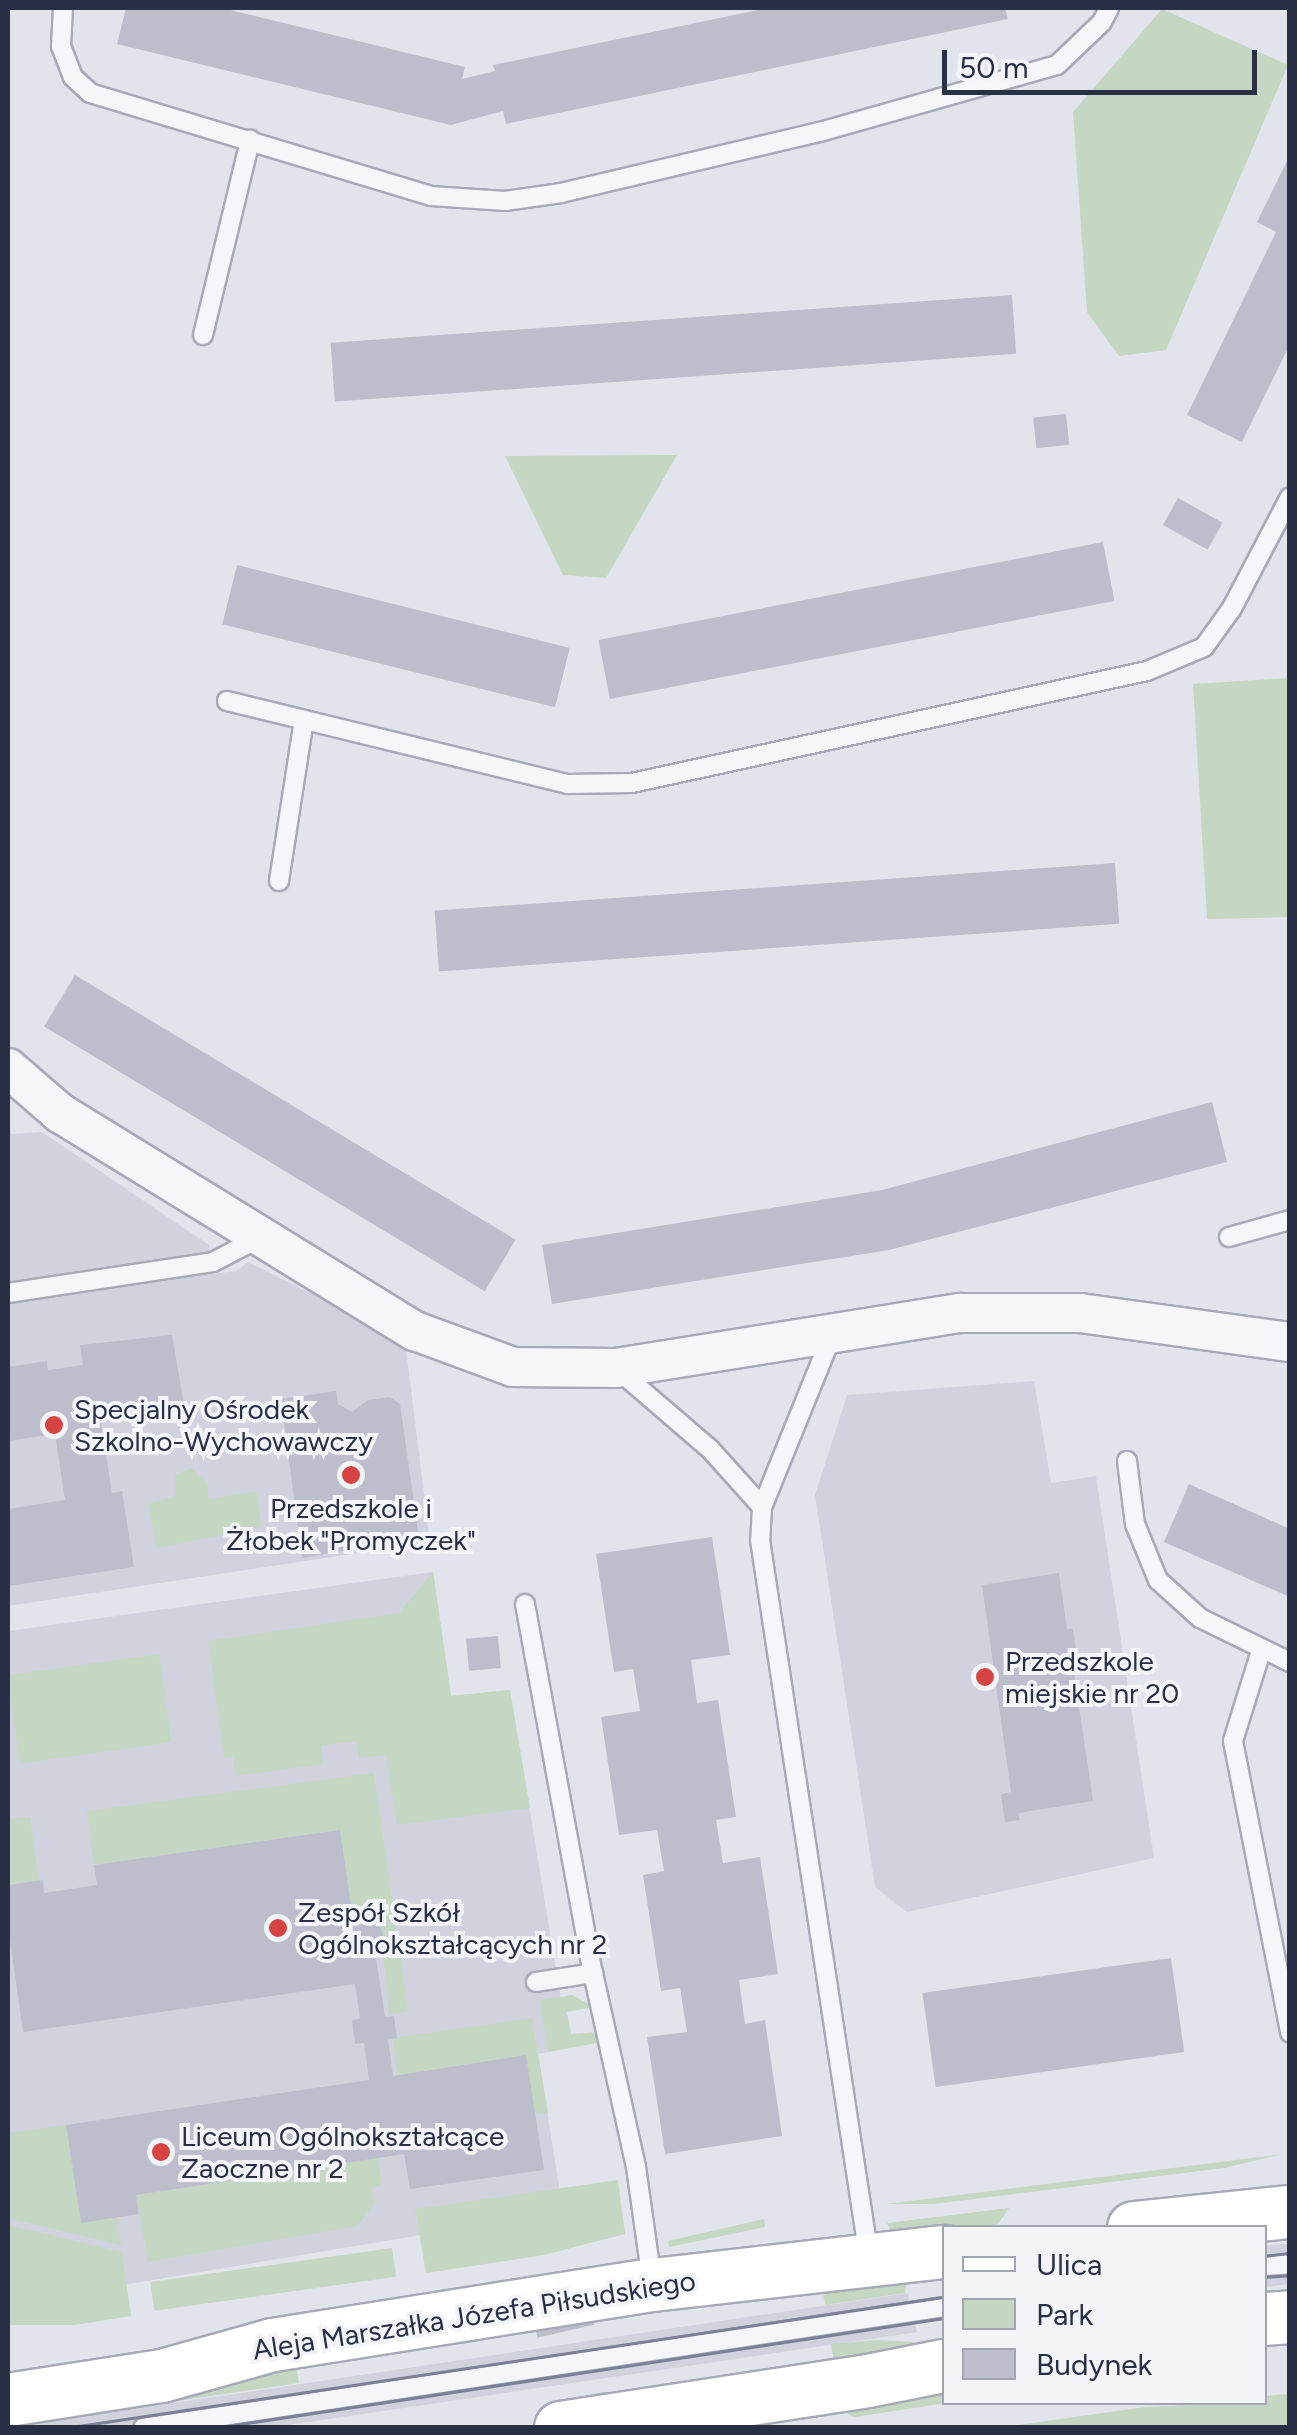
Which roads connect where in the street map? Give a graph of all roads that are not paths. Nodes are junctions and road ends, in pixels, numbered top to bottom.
1 (1109, 8) edge
2 (62, 12) edge
3 (250, 140) junction
4 (202, 335) dead end
5 (1290, 497) edge
6 (227, 701) dead end
7 (304, 720) junction
8 (279, 881) dead end
9 (8, 1068) edge
10 (1290, 1220) edge
11 (1229, 1237) dead end
12 (259, 1238) junction
13 (8, 1293) edge
14 (833, 1332) junction
15 (1290, 1342) edge
16 (616, 1368) junction
17 (1127, 1461) dead end
18 (762, 1507) junction
19 (525, 1604) dead end
20 (1261, 1651) junction
21 (1290, 1662) edge
22 (592, 1974) junction
23 (536, 1982) dead end
24 (1290, 2032) edge
25 (1290, 2212) edge
26 (1163, 2225) edge
27 (942, 2252) edge
28 (869, 2257) junction
29 (653, 2285) junction
30 (942, 2308) edge
31 (942, 2366) edge
32 (8, 2400) edge
33 (663, 2420) edge
34 (143, 2428) edge
35 (562, 2428) edge

1 - 3 lane
2 - 3 lane
3 - 4 lane
5 - 7 lane
6 - 7 lane
7 - 8 lane
9 - 12 street
10 - 11 lane
12 - 13 lane
12 - 16 street
14 - 15 street
14 - 16 street
14 - 18 lane
16 - 18 lane
17 - 20 lane
18 - 28 lane
19 - 22 lane
20 - 21 lane
20 - 24 lane
22 - 23 lane
22 - 29 lane
25 - 26 street
27 - 28 street, Aleja Marszałka Józefa Piłsudskiego
28 - 29 street, Aleja Marszałka Józefa Piłsudskiego
29 - 32 street, Aleja Marszałka Józefa Piłsudskiego
30 - 34 lane
31 - 33 street
33 - 35 street

